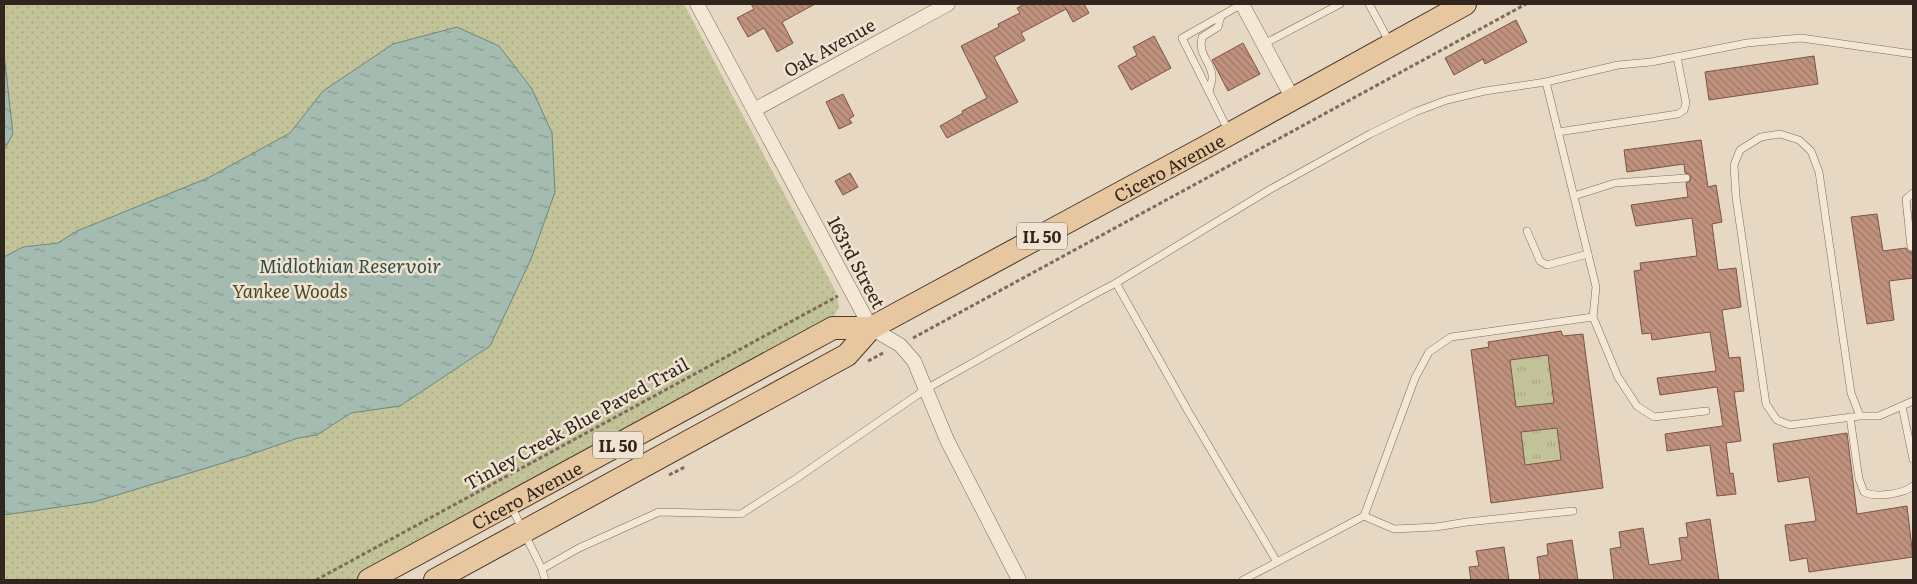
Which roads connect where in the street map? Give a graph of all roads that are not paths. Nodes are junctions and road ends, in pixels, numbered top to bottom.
1 (697, 4) edge
2 (948, 4) edge
3 (1242, 4) edge
4 (1340, 4) edge
5 (1369, 4) edge
6 (1465, 4) edge
7 (1221, 16) junction
8 (1264, 44) junction
9 (1391, 44) junction
10 (1913, 54) edge
11 (1677, 57) junction
12 (1546, 82) junction
13 (1209, 91) junction
14 (1293, 99) junction
15 (754, 110) junction
16 (1558, 132) junction
17 (1230, 134) junction
18 (1686, 178) dead end
19 (1913, 193) edge
20 (1574, 196) junction
21 (1527, 231) dead end
22 (1911, 247) dead end
23 (1588, 254) junction
24 (1116, 283) junction
25 (1593, 317) junction
26 (871, 328) junction
27 (926, 389) junction
28 (1913, 401) edge
29 (1902, 406) junction
30 (1706, 411) dead end
31 (1860, 416) junction
32 (1850, 417) junction
33 (1913, 459) edge
34 (1913, 486) edge
35 (510, 504) junction
36 (1573, 511) dead end
37 (1364, 516) junction
38 (524, 532) junction
39 (1277, 562) junction
40 (542, 569) junction
41 (369, 580) edge
42 (435, 580) edge
43 (545, 580) edge
44 (1019, 580) edge
45 (1243, 580) edge

1 - 15 street, 163rd Street
2 - 15 street, Oak Avenue
3 - 7 lane
3 - 8 street
4 - 8 lane
5 - 9 lane
6 - 9 main road, Cicero Avenue / IL 50
7 - 13 lane
7 - 13 lane
8 - 14 street
9 - 14 main road, Cicero Avenue / IL 50
10 - 11 lane
11 - 12 lane
11 - 16 lane
12 - 16 lane
12 - 24 lane
13 - 17 lane
14 - 17 main road, Cicero Avenue / IL 50
15 - 26 street, 163rd Street
16 - 20 lane
17 - 26 main road, Cicero Avenue / IL 50
18 - 20 lane
19 - 22 lane
20 - 23 lane
21 - 23 lane
23 - 25 lane
24 - 27 lane
24 - 39 lane
25 - 30 lane
25 - 37 lane
26 - 27 street, 163rd Street
26 - 35 main road, Cicero Avenue / IL 50
26 - 38 main road, Cicero Avenue / IL 50
27 - 40 lane
27 - 44 street, 163rd Street
28 - 29 lane
29 - 31 lane
29 - 33 lane
31 - 32 lane
31 - 32 lane
32 - 34 lane
35 - 38 lane
35 - 41 main road, Cicero Avenue / IL 50
36 - 37 lane
37 - 39 lane
38 - 40 lane
38 - 42 main road, Cicero Avenue / IL 50
39 - 45 lane
40 - 43 lane

